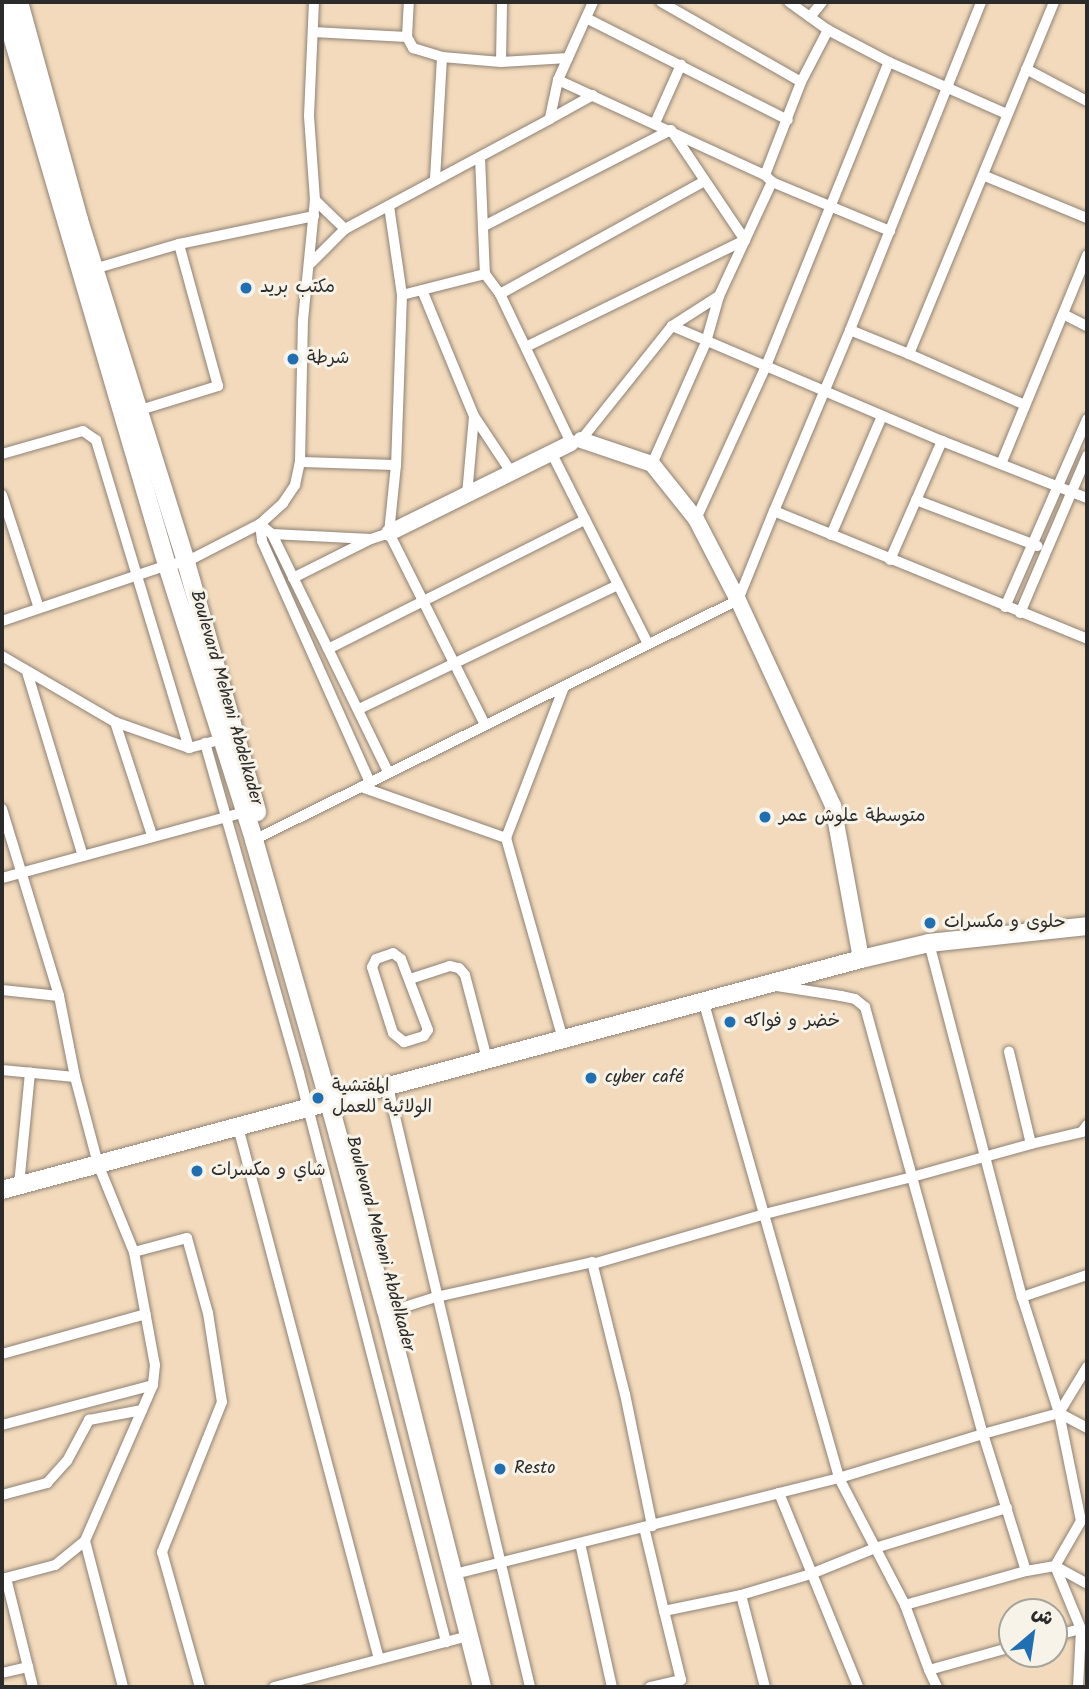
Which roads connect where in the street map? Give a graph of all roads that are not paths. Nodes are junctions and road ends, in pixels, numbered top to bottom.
1 (2, 2) edge
2 (19, 2) edge
3 (314, 2) edge
4 (410, 2) edge
5 (502, 2) edge
6 (593, 2) edge
7 (661, 2) edge
8 (789, 2) edge
9 (822, 2) edge
10 (981, 2) edge
11 (1054, 2) edge
12 (810, 17) junction
13 (586, 18) junction
14 (828, 30) junction
15 (313, 32) junction
16 (407, 37) junction
17 (442, 57) junction
18 (568, 58) junction
19 (501, 62) junction
20 (889, 62) junction
21 (681, 65) junction
22 (1026, 69) junction
23 (558, 80) junction
24 (801, 82) junction
25 (946, 87) junction
26 (593, 95) junction
27 (1087, 101) edge
28 (1007, 114) junction
29 (550, 119) junction
30 (788, 120) junction
31 (655, 123) junction
32 (671, 130) junction
33 (480, 157) junction
34 (985, 176) junction
35 (435, 179) junction
36 (769, 179) junction
37 (703, 182) junction
38 (315, 200) junction
39 (832, 205) junction
40 (389, 206) junction
41 (314, 216) junction
42 (1087, 218) edge
43 (484, 226) junction
44 (345, 229) junction
45 (890, 231) junction
46 (745, 240) junction
47 (179, 243) junction
48 (1087, 255) edge
49 (311, 263) junction
50 (94, 269) junction
51 (485, 274) junction
52 (422, 290) junction
53 (500, 294) junction
54 (402, 295) junction
55 (719, 296) junction
56 (1063, 314) junction
57 (672, 326) junction
58 (1087, 326) edge
59 (850, 330) junction
60 (706, 342) junction
61 (526, 347) junction
62 (909, 354) junction
63 (766, 366) junction
64 (825, 389) junction
65 (1025, 405) junction
66 (137, 411) junction
67 (474, 416) junction
68 (882, 416) junction
69 (1087, 419) edge
70 (942, 441) junction
71 (576, 442) junction
72 (551, 453) junction
73 (2, 454) edge
74 (1087, 456) edge
75 (300, 462) junction
76 (652, 464) junction
77 (1001, 464) junction
78 (396, 465) junction
79 (511, 472) junction
80 (1059, 486) junction
81 (1072, 491) junction
82 (2, 495) edge
83 (467, 495) junction
84 (1087, 498) edge
85 (916, 500) junction
86 (774, 511) junction
87 (696, 519) junction
88 (585, 520) junction
89 (260, 524) junction
90 (389, 533) junction
91 (272, 534) junction
92 (831, 535) junction
93 (371, 539) junction
94 (1034, 545) junction
95 (1048, 549) junction
96 (890, 560) junction
97 (186, 562) junction
98 (167, 565) junction
99 (135, 576) junction
100 (293, 578) junction
101 (618, 585) junction
102 (738, 600) junction
103 (424, 603) junction
104 (1005, 607) junction
105 (39, 608) junction
106 (1020, 613) junction
107 (2, 621) edge
108 (1087, 639) edge
109 (648, 644) junction
110 (328, 649) junction
111 (2, 656) edge
112 (453, 666) junction
113 (27, 673) junction
114 (564, 687) junction
115 (359, 709) junction
116 (115, 722) junction
117 (485, 725) junction
118 (213, 741) junction
119 (189, 748) junction
120 (388, 772) junction
121 (366, 785) junction
122 (2, 809) edge
123 (245, 812) junction
124 (225, 816) junction
125 (152, 835) junction
126 (506, 838) junction
127 (259, 839) junction
128 (83, 856) junction
129 (22, 874) junction
130 (2, 878) edge
131 (1087, 926) edge
132 (929, 943) junction
133 (861, 959) junction
134 (410, 979) junction
135 (760, 984) junction
136 (2, 990) edge
137 (59, 996) junction
138 (703, 1000) junction
139 (563, 1039) junction
140 (1009, 1052) dead end
141 (487, 1059) junction
142 (2, 1070) edge
143 (30, 1073) junction
144 (75, 1077) junction
145 (388, 1087) junction
146 (335, 1104) junction
147 (309, 1112) junction
148 (1087, 1125) edge
149 (239, 1132) junction
150 (1031, 1144) junction
151 (988, 1157) junction
152 (100, 1169) junction
153 (912, 1177) junction
154 (10, 1188) edge
155 (2, 1203) edge
156 (765, 1214) junction
157 (134, 1252) junction
158 (593, 1264) junction
159 (1087, 1275) edge
160 (436, 1297) junction
161 (1022, 1297) junction
162 (395, 1310) junction
163 (146, 1314) junction
164 (2, 1354) edge
165 (1087, 1367) edge
166 (153, 1385) junction
167 (142, 1410) junction
168 (1059, 1413) junction
169 (2, 1425) edge
170 (1087, 1428) edge
171 (984, 1434) junction
172 (839, 1478) junction
173 (779, 1493) junction
174 (2, 1495) edge
175 (1007, 1508) junction
176 (1087, 1510) edge
177 (1081, 1521) junction
178 (648, 1527) junction
179 (85, 1541) junction
180 (580, 1543) junction
181 (875, 1548) junction
182 (499, 1562) junction
183 (1055, 1566) junction
184 (1026, 1571) junction
185 (463, 1572) junction
186 (811, 1574) junction
187 (4, 1579) edge
188 (1087, 1584) edge
189 (741, 1595) junction
190 (905, 1605) junction
191 (664, 1611) junction
192 (1080, 1629) junction
193 (1068, 1632) edge
194 (469, 1636) junction
195 (446, 1642) junction
196 (998, 1651) edge
197 (1087, 1657) edge
198 (379, 1659) junction
199 (28, 1667) junction
200 (929, 1670) junction
201 (1079, 1672) junction
202 (2, 1673) edge
203 (682, 1684) edge
204 (33, 1687) edge
205 (123, 1687) edge
206 (200, 1687) edge
207 (274, 1687) edge
208 (482, 1687) edge
209 (491, 1687) edge
210 (530, 1687) edge
211 (612, 1687) edge
212 (650, 1687) edge
213 (765, 1687) edge
214 (858, 1687) edge
215 (937, 1687) edge
216 (1078, 1687) edge

1 - 98 main road
2 - 50 main road, Boulevard Meheni Abdelkader
3 - 15 street
4 - 16 street
5 - 19 street
6 - 13 street
7 - 24 street
8 - 12 street
9 - 12 street
10 - 25 street
11 - 22 street
12 - 14 street
13 - 18 street
13 - 21 street
14 - 20 street
14 - 24 street
15 - 16 street
15 - 38 street
16 - 17 street
17 - 19 street
17 - 35 street
18 - 19 street
18 - 23 street
20 - 25 street
20 - 39 street
21 - 30 street
21 - 31 street
22 - 27 street
22 - 28 street
23 - 26 street
23 - 29 street
24 - 30 street
25 - 28 street
25 - 45 street
26 - 29 street
26 - 31 street
28 - 34 street
29 - 33 street
30 - 36 street
31 - 32 street
32 - 36 street
32 - 37 street
32 - 43 street
33 - 35 street
33 - 43 street
34 - 42 street
34 - 62 street
35 - 40 street
36 - 39 street
36 - 46 street
37 - 46 street
37 - 53 street
38 - 41 street
38 - 44 street
39 - 45 street
39 - 63 street
40 - 44 street
40 - 54 street
41 - 47 street
41 - 49 street
43 - 51 street
44 - 49 street
45 - 59 street
46 - 55 street
46 - 61 street
47 - 50 street
47 - 66 street
48 - 56 street
49 - 75 street
50 - 66 main road, Boulevard Meheni Abdelkader
51 - 52 street
51 - 53 street
52 - 54 street
52 - 67 street
53 - 61 street
54 - 78 street
55 - 57 street
55 - 60 street
56 - 58 street
56 - 65 street
57 - 60 street
57 - 71 street
59 - 62 street
59 - 64 street
60 - 63 street
60 - 76 street
61 - 71 street
62 - 65 street
63 - 64 street
63 - 87 street
64 - 68 street
64 - 86 street
65 - 77 street
66 - 97 main road, Boulevard Meheni Abdelkader
67 - 79 street
67 - 83 street
68 - 70 street
68 - 92 street
69 - 80 street
70 - 77 street
70 - 85 street
71 - 72 street
71 - 76 street
72 - 79 street
72 - 88 street
73 - 99 street
74 - 81 street
75 - 78 street
75 - 89 street
76 - 87 street
77 - 80 street
78 - 90 street
79 - 83 street
80 - 81 street
80 - 94 street
81 - 84 street
81 - 95 street
82 - 105 street
83 - 90 street
85 - 94 street
85 - 96 street
86 - 92 street
86 - 102 street
87 - 102 street
88 - 101 street
88 - 103 street
89 - 91 street
89 - 97 street
89 - 121 street
90 - 93 street
90 - 103 street
91 - 93 street
91 - 100 street
92 - 96 street
93 - 100 street
94 - 95 street
94 - 104 street
95 - 106 street
96 - 104 street
97 - 98 street
97 - 127 main road, Boulevard Meheni Abdelkader
98 - 99 street
98 - 118 main road
99 - 105 street
99 - 119 street
100 - 110 street
101 - 109 street
101 - 112 street
102 - 109 street
102 - 133 street
103 - 110 street
103 - 112 street
104 - 106 street
105 - 107 street
106 - 108 street
109 - 114 street
110 - 115 street
111 - 113 street
112 - 115 street
112 - 117 street
113 - 116 street
113 - 128 street
114 - 117 street
114 - 126 street
115 - 120 street
116 - 119 street
116 - 125 street
117 - 120 street
118 - 119 street
118 - 123 main road
118 - 124 street
120 - 121 street
121 - 126 street
121 - 127 street
122 - 129 street
123 - 124 street
123 - 127 main road
124 - 125 street
124 - 147 street
125 - 128 street
126 - 139 street
127 - 146 main road, Boulevard Meheni Abdelkader
128 - 129 street
129 - 130 street
129 - 137 street
131 - 132 main road
132 - 133 main road
132 - 151 street
133 - 135 main road
134 - 134 street
134 - 141 street
135 - 138 main road
135 - 153 street
136 - 137 street
137 - 144 street
138 - 139 main road
138 - 156 street
139 - 141 main road
140 - 150 street
141 - 145 main road
142 - 143 street
143 - 144 street
143 - 154 street
144 - 152 street
145 - 146 main road
145 - 160 street
146 - 147 main road
146 - 162 main road, Boulevard Meheni Abdelkader
146 - 194 main road, Boulevard Meheni Abdelkader
147 - 149 main road
147 - 195 street
148 - 150 street
149 - 152 main road
149 - 198 street
150 - 151 street
151 - 153 street
151 - 161 street
152 - 154 main road
152 - 155 main road
152 - 157 street
153 - 156 street
153 - 171 street
156 - 158 street
156 - 172 street
157 - 163 street
157 - 206 street
158 - 160 street
158 - 178 street
159 - 161 street
160 - 162 street
160 - 182 street
161 - 168 street
162 - 185 main road, Boulevard Meheni Abdelkader
163 - 164 street
163 - 166 street
165 - 168 street
166 - 167 street
166 - 169 street
167 - 174 street
167 - 179 street
168 - 170 street
168 - 171 street
168 - 177 street
171 - 172 street
171 - 175 street
172 - 173 street
172 - 181 street
173 - 178 street
173 - 186 street
175 - 181 street
175 - 184 street
176 - 177 street
177 - 183 street
178 - 180 street
178 - 191 street
179 - 187 street
179 - 205 street
180 - 182 street
180 - 211 street
181 - 186 street
181 - 190 street
182 - 185 street
182 - 210 street
183 - 184 street
183 - 188 street
183 - 192 street
184 - 190 street
185 - 209 main road, Boulevard Meheni Abdelkader
186 - 189 street
186 - 214 street
187 - 199 street
189 - 191 street
189 - 213 street
190 - 200 street
191 - 203 street
192 - 193 street
192 - 201 street
194 - 195 street
194 - 208 main road, Boulevard Meheni Abdelkader
195 - 198 street
196 - 200 street
197 - 201 street
198 - 207 street
199 - 202 street
199 - 204 street
200 - 215 street
201 - 216 street
203 - 212 street

